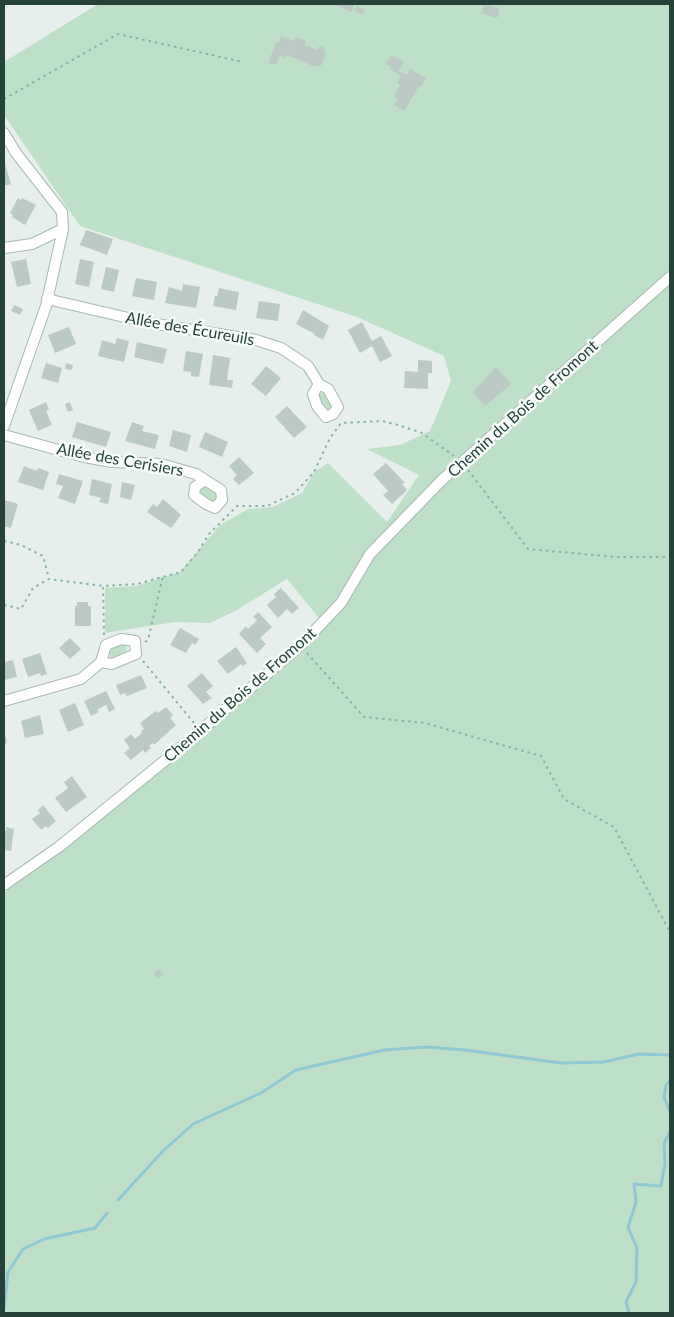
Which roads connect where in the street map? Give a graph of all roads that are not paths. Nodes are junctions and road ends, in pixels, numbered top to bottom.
1 (4, 133) edge
2 (63, 229) junction
3 (4, 248) edge
4 (670, 277) edge
5 (47, 299) junction
6 (319, 384) dead end
7 (4, 426) edge
8 (4, 435) edge
9 (205, 480) dead end
10 (101, 662) junction
11 (4, 702) edge
12 (4, 885) edge

1 - 2 street
2 - 3 street
2 - 5 street
4 - 12 street, Chemin du Bois de Fromont
5 - 6 street, Allée des Écureuils
5 - 7 street
8 - 9 street, Allée des Cerisiers
10 - 10 street
10 - 11 street

